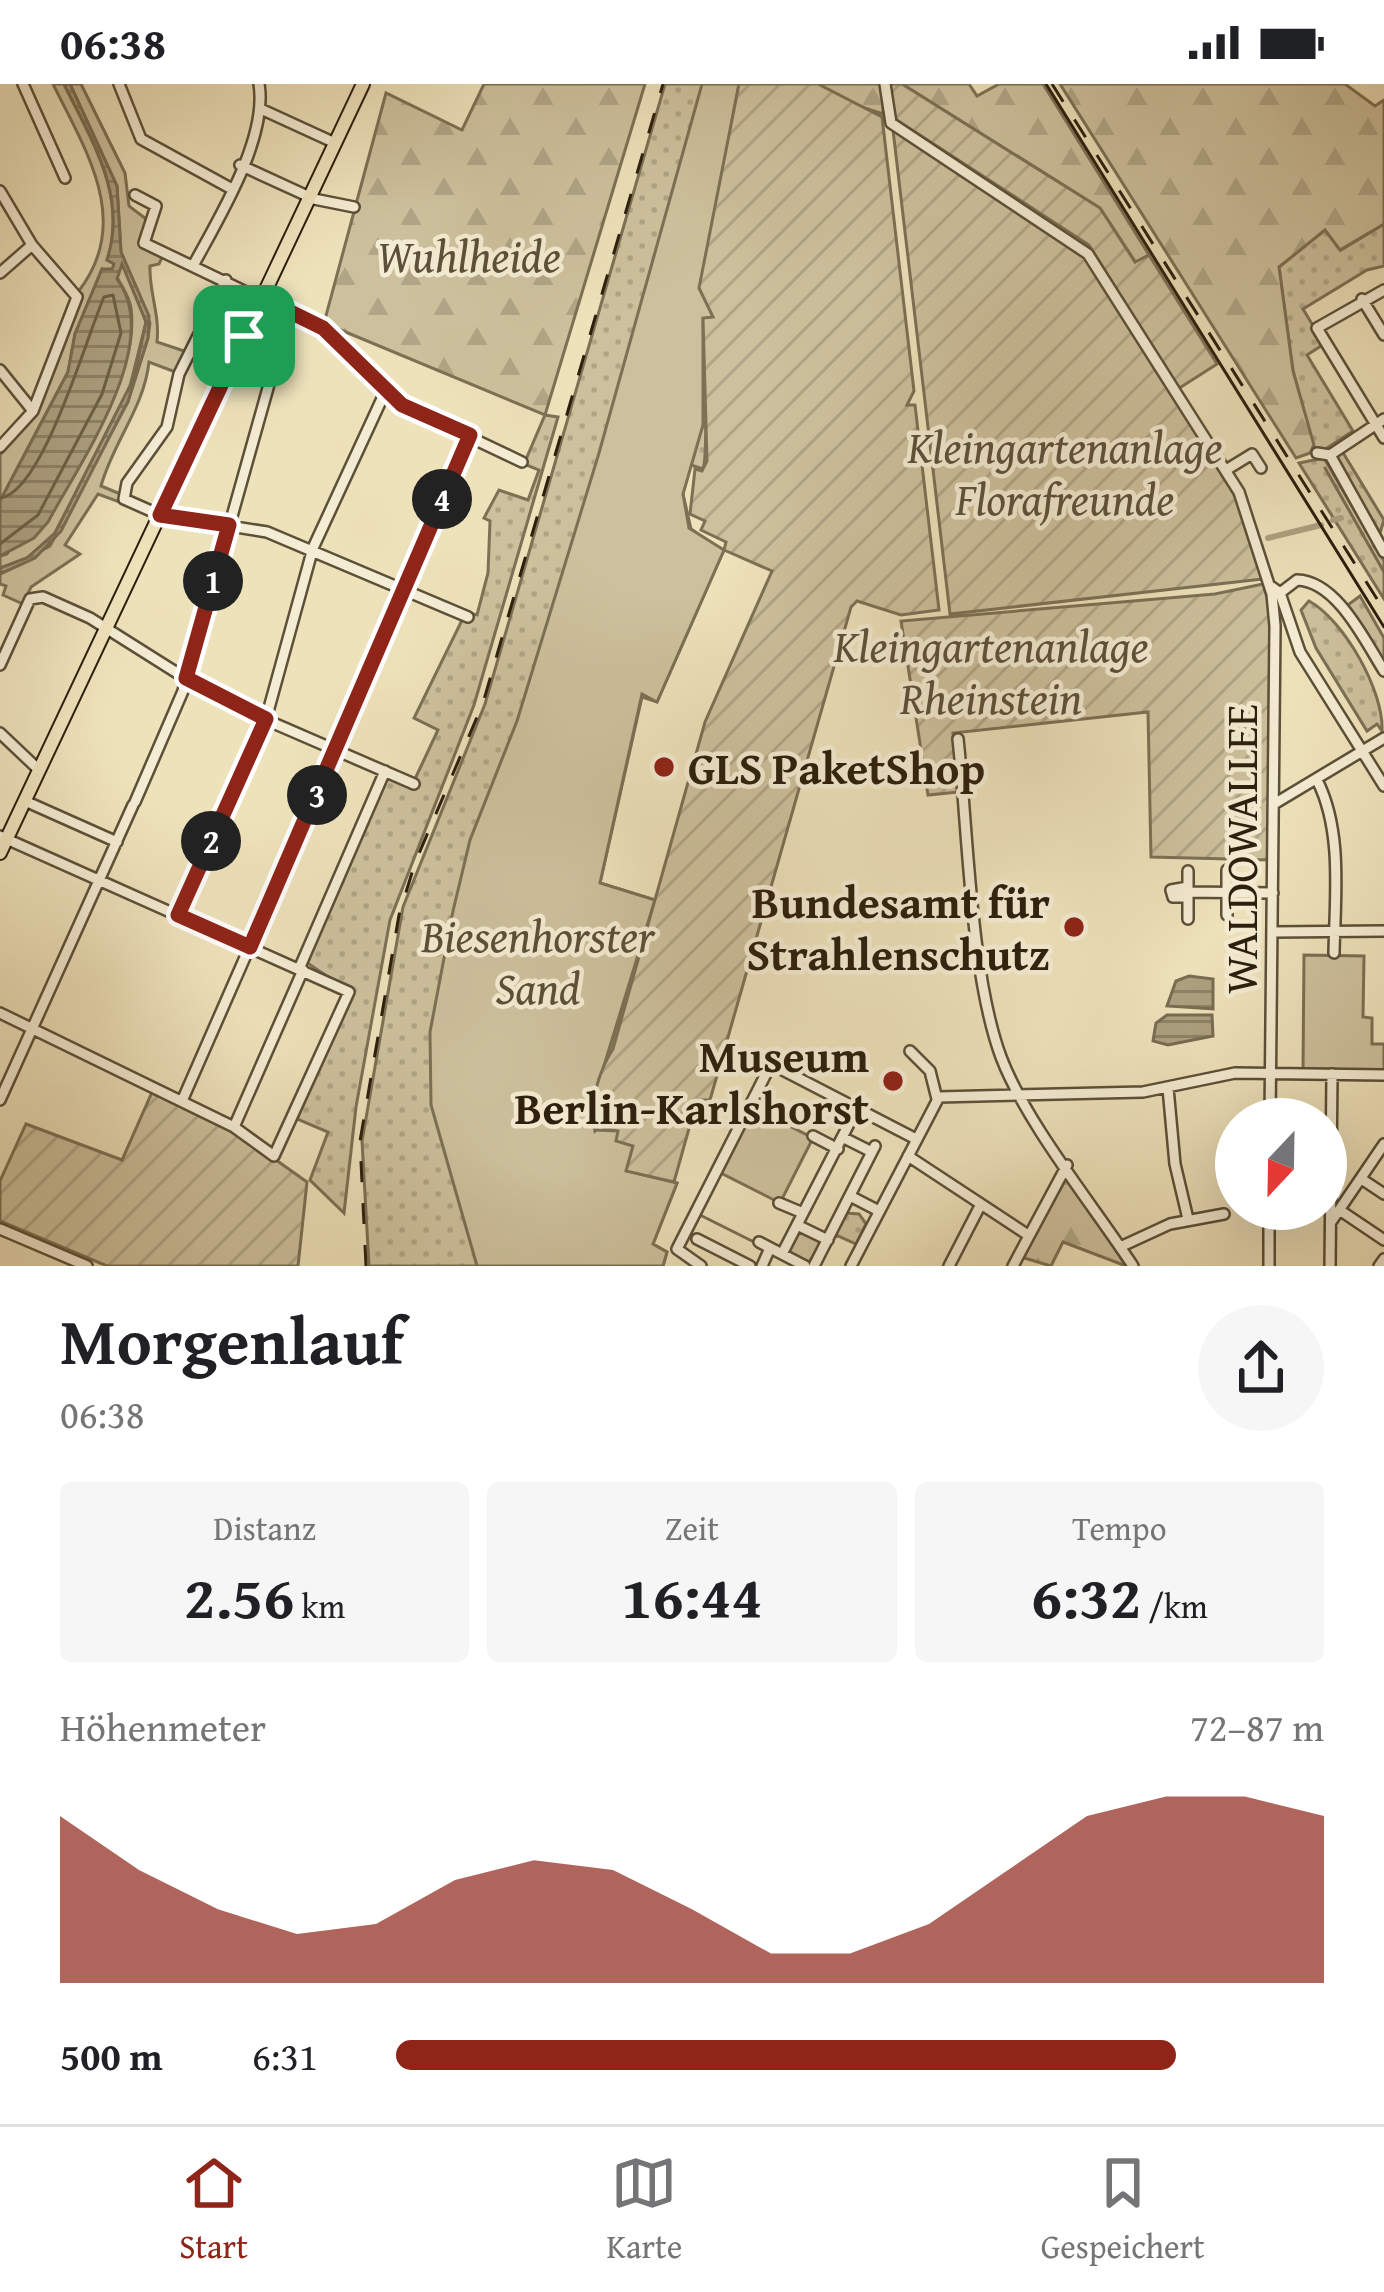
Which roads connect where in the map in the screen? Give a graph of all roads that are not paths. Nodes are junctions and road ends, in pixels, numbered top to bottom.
1 (23, 84) edge
2 (118, 84) edge
3 (259, 84) edge
4 (363, 84) edge
5 (885, 84) edge
6 (263, 110) junction
7 (335, 143) junction
8 (240, 165) junction
9 (65, 178) dead end
10 (232, 189) junction
11 (0, 190) edge
12 (135, 195) dead end
13 (309, 197) junction
14 (354, 207) dead end
15 (32, 245) junction
16 (194, 264) junction
17 (0, 273) edge
18 (226, 280) junction
19 (1384, 290) edge
20 (262, 298) junction
21 (1362, 299) junction
22 (289, 314) junction
23 (1384, 335) edge
24 (0, 370) edge
25 (386, 390) junction
26 (32, 411) junction
27 (1380, 421) edge
28 (470, 435) junction
29 (1384, 438) edge
30 (1243, 439) dead end
31 (0, 447) edge
32 (1317, 453) dead end
33 (1252, 454) junction
34 (1330, 455) junction
35 (522, 462) dead end
36 (1261, 468) dead end
37 (1226, 470) junction
38 (160, 515) junction
39 (229, 525) junction
40 (1381, 538) edge
41 (313, 548) junction
42 (1384, 552) edge
43 (1268, 583) junction
44 (404, 589) junction
45 (1280, 593) junction
46 (468, 617) dead end
47 (104, 626) junction
48 (0, 664) edge
49 (1384, 671) edge
50 (186, 678) junction
51 (266, 719) junction
52 (0, 733) edge
53 (1384, 738) edge
54 (958, 739) dead end
55 (336, 750) junction
56 (1362, 751) junction
57 (39, 770) junction
58 (386, 771) junction
59 (1317, 780) junction
60 (413, 784) dead end
61 (1384, 786) edge
62 (25, 801) junction
63 (1274, 804) junction
64 (4, 837) edge
65 (117, 842) junction
66 (0, 854) edge
67 (1227, 870) dead end
68 (1188, 872) dead end
69 (99, 880) junction
70 (1188, 892) junction
71 (1227, 892) junction
72 (1273, 893) junction
73 (178, 915) junction
74 (1227, 916) dead end
75 (1188, 920) dead end
76 (1273, 932) junction
77 (1334, 932) junction
78 (1384, 932) edge
79 (250, 947) junction
80 (1334, 953) dead end
81 (301, 970) junction
82 (0, 1013) edge
83 (32, 1028) junction
84 (910, 1051) dead end
85 (1271, 1073) junction
86 (1332, 1074) junction
87 (1384, 1075) edge
88 (1168, 1088) junction
89 (1020, 1094) junction
90 (1270, 1098) edge
91 (1332, 1098) edge
92 (0, 1100) edge
93 (182, 1100) junction
94 (937, 1100) junction
95 (852, 1118) dead end
96 (234, 1126) junction
97 (813, 1136) dead end
98 (844, 1138) junction
99 (916, 1139) junction
100 (1384, 1144) edge
101 (838, 1149) junction
102 (908, 1156) junction
103 (1067, 1165) junction
104 (1363, 1180) junction
105 (1347, 1189) edge
106 (1354, 1190) junction
107 (1384, 1194) edge
108 (850, 1196) junction
109 (1347, 1201) edge
110 (779, 1203) dead end
111 (981, 1204) junction
112 (879, 1211) junction
113 (803, 1213) junction
114 (1215, 1215) edge
115 (1347, 1215) edge
116 (1187, 1219) junction
117 (797, 1225) junction
118 (0, 1229) edge
119 (1269, 1230) edge
120 (1331, 1230) edge
121 (1028, 1235) junction
122 (697, 1239) dead end
123 (828, 1240) junction
124 (1384, 1240) edge
125 (759, 1243) dead end
126 (1120, 1246) junction
127 (777, 1252) junction
128 (698, 1265) edge
129 (87, 1266) edge
130 (750, 1266) edge
131 (762, 1266) edge
132 (771, 1266) edge
133 (810, 1266) edge
134 (851, 1266) edge
135 (949, 1266) edge
136 (1013, 1266) edge
137 (1133, 1266) edge
138 (1269, 1266) edge
139 (1330, 1266) edge

1 - 9 street
2 - 10 street
3 - 6 street
4 - 7 main road
5 - 37 street, WALDOWALLEE
6 - 7 street
6 - 8 street
7 - 13 main road
8 - 10 street
8 - 13 street
10 - 16 street
11 - 15 street
12 - 16 street
13 - 14 street
13 - 20 main road
15 - 17 street
15 - 26 street
16 - 18 street
18 - 20 street
18 - 38 street
19 - 21 street
20 - 22 street
20 - 38 main road
21 - 23 street
21 - 27 street
22 - 25 street
22 - 39 street
24 - 26 street
25 - 28 street
25 - 41 street
26 - 31 street
27 - 29 street
27 - 34 street
28 - 35 street
28 - 44 street
30 - 33 street
32 - 34 street
33 - 36 street
33 - 37 street
34 - 40 street
37 - 43 street, WALDOWALLEE
38 - 39 street
38 - 47 main road
39 - 41 street
39 - 50 street
40 - 42 street
41 - 44 street
41 - 51 street
43 - 45 street
43 - 63 street, WALDOWALLEE
44 - 46 street
44 - 55 street
45 - 49 street
45 - 56 street
47 - 48 street
47 - 50 street
47 - 57 main road
50 - 51 street
50 - 65 street
51 - 55 street
51 - 73 street
52 - 57 street
53 - 56 street
54 - 89 street
55 - 58 street
55 - 79 street
56 - 59 street
56 - 61 street
57 - 62 main road
58 - 60 street
58 - 81 street
59 - 63 street
59 - 77 street
62 - 64 main road
62 - 65 street
63 - 72 street, WALDOWALLEE
64 - 66 main road
64 - 69 street
65 - 69 street
67 - 71 street
68 - 70 street
69 - 73 street
69 - 83 street
70 - 71 street
70 - 75 street
71 - 72 street
71 - 74 street
72 - 76 street, WALDOWALLEE
73 - 79 street
76 - 77 street
76 - 85 street, WALDOWALLEE
77 - 78 street
77 - 80 street
79 - 81 street
79 - 93 street
81 - 96 street
81 - 96 street
82 - 83 street
83 - 92 street
83 - 93 street
84 - 94 street
85 - 86 street
85 - 88 street
85 - 90 street, WALDOWALLEE
86 - 87 street
86 - 91 street
88 - 89 street
88 - 116 street
89 - 94 street
89 - 103 street
93 - 96 street
94 - 99 street
95 - 98 street
97 - 101 street
98 - 101 street
98 - 108 street
99 - 102 street
99 - 128 street
100 - 104 street
101 - 113 street
102 - 111 street
102 - 112 street
103 - 121 street
103 - 126 street
104 - 106 street
104 - 107 street
105 - 106 street
106 - 109 street
108 - 112 street
108 - 123 street
110 - 113 street
111 - 121 street
111 - 135 street
112 - 134 street
113 - 117 street
114 - 116 street
115 - 124 street
116 - 126 street
117 - 123 street
117 - 127 street
118 - 129 street
119 - 138 street
120 - 139 street
121 - 136 street
122 - 130 street
123 - 133 street
125 - 127 street
126 - 137 street
127 - 131 street
127 - 132 street
127 - 133 street

